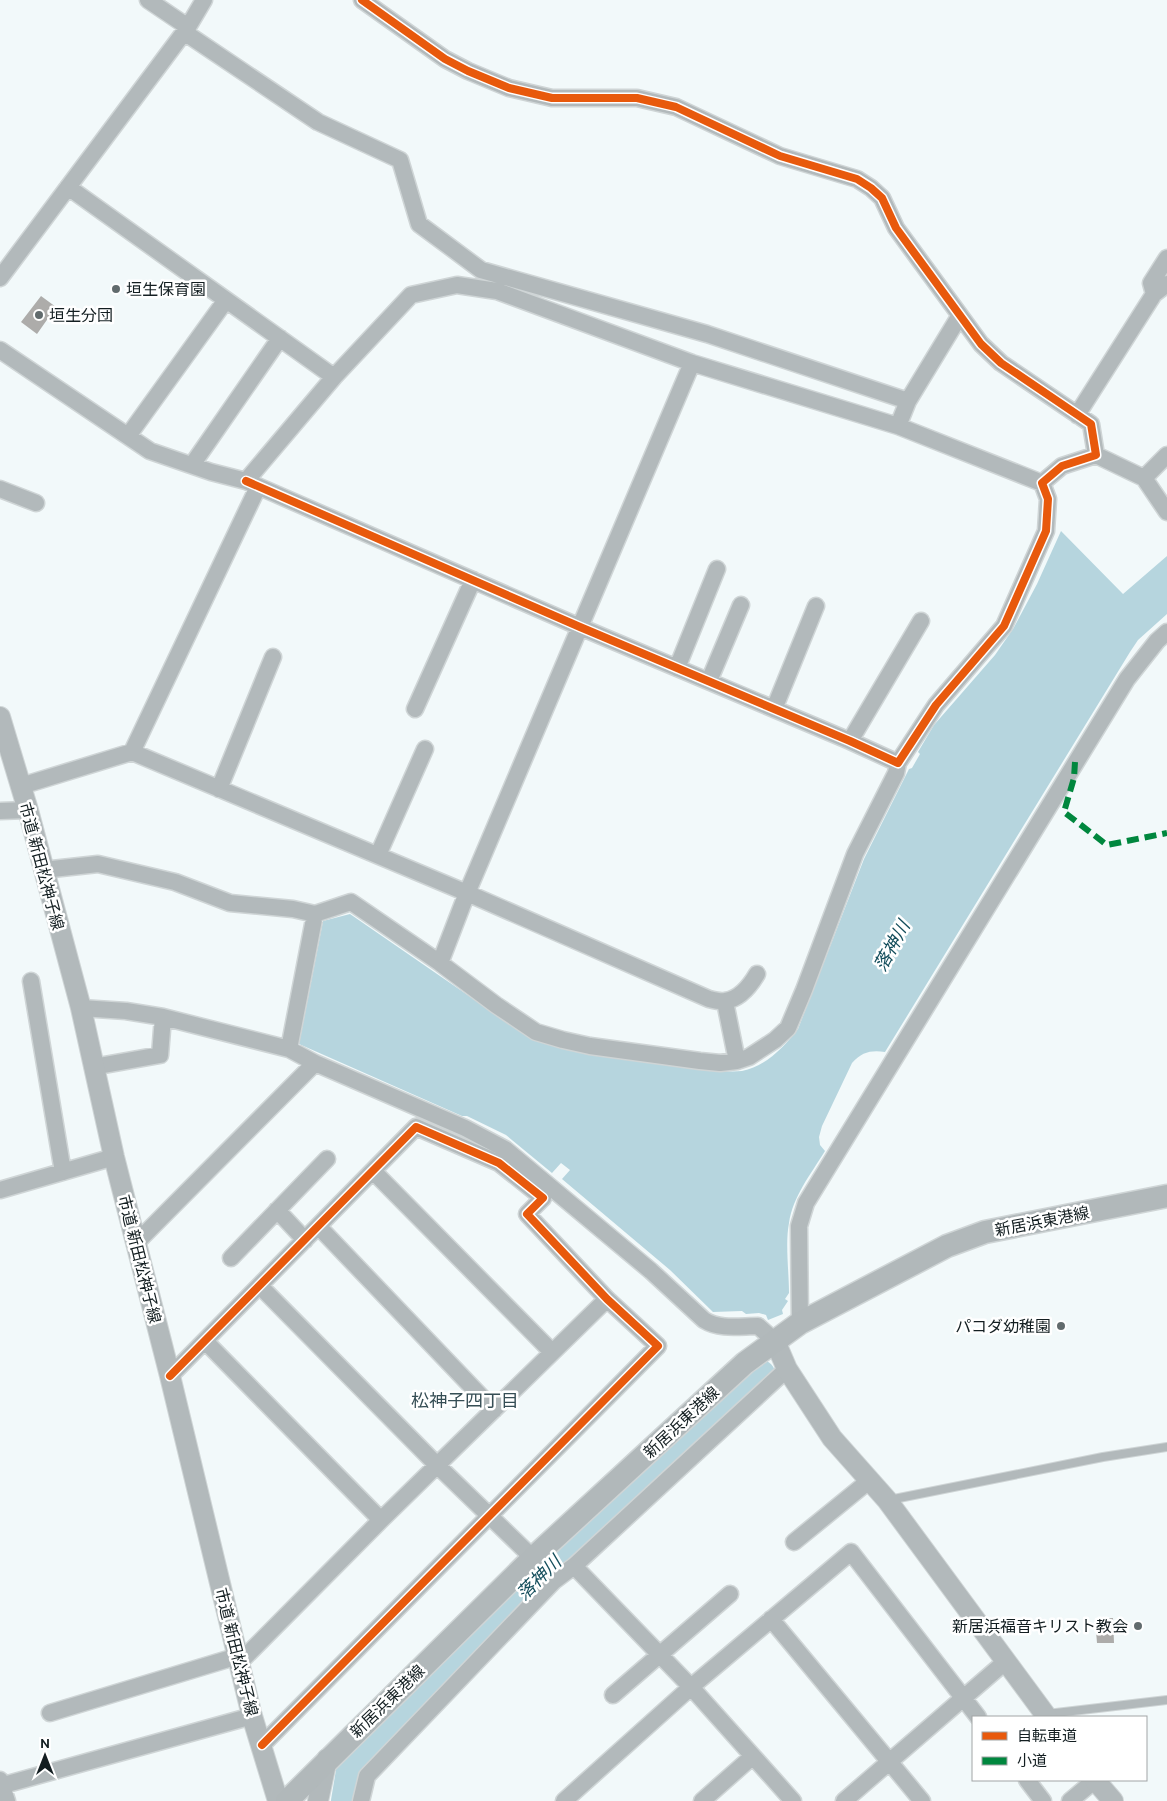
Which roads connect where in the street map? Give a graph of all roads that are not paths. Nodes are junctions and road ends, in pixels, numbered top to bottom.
1 (148, 0) edge
2 (204, 0) edge
3 (362, 0) edge
4 (186, 29) junction
5 (68, 187) junction
6 (1167, 258) edge
7 (0, 278) edge
8 (1161, 289) edge
9 (226, 300) junction
10 (959, 317) junction
11 (280, 338) junction
12 (0, 350) edge
13 (692, 363) junction
14 (334, 377) junction
15 (908, 401) junction
16 (1078, 415) junction
17 (898, 426) junction
18 (128, 436) junction
19 (1096, 455) junction
20 (1167, 455) edge
21 (192, 465) junction
22 (1144, 478) junction
23 (1042, 483) junction
24 (252, 484) junction
25 (0, 489) edge
26 (36, 503) dead end
27 (1167, 512) edge
28 (718, 569) dead end
29 (473, 580) junction
30 (741, 605) dead end
31 (816, 606) dead end
32 (921, 621) dead end
33 (580, 627) junction
34 (1167, 632) edge
35 (273, 657) dead end
36 (677, 668) junction
37 (709, 681) junction
38 (415, 709) dead end
39 (774, 709) junction
40 (0, 717) edge
41 (850, 741) junction
42 (425, 749) dead end
43 (132, 752) junction
44 (898, 763) junction
45 (21, 786) junction
46 (220, 789) junction
47 (28, 810) junction
48 (0, 811) edge
49 (378, 856) junction
50 (43, 870) junction
51 (467, 893) junction
52 (315, 914) junction
53 (440, 963) junction
54 (757, 974) dead end
55 (31, 981) dead end
56 (725, 1002) junction
57 (80, 1008) junction
58 (163, 1017) junction
59 (289, 1049) junction
60 (737, 1061) junction
61 (315, 1063) junction
62 (94, 1067) junction
63 (114, 1157) junction
64 (326, 1158) dead end
65 (374, 1171) junction
66 (63, 1172) junction
67 (0, 1190) edge
68 (1167, 1196) edge
69 (277, 1210) junction
70 (319, 1226) junction
71 (305, 1240) junction
72 (136, 1243) junction
73 (231, 1258) dead end
74 (260, 1286) junction
75 (607, 1299) junction
76 (800, 1323) junction
77 (205, 1341) junction
78 (776, 1341) junction
79 (552, 1352) junction
80 (787, 1370) junction
81 (170, 1376) junction
82 (494, 1410) junction
83 (1167, 1447) edge
84 (437, 1465) junction
85 (870, 1480) junction
86 (887, 1500) junction
87 (490, 1516) junction
88 (381, 1520) junction
89 (794, 1542) dead end
90 (533, 1558) junction
91 (574, 1566) junction
92 (730, 1594) dead end
93 (771, 1619) junction
94 (659, 1654) junction
95 (239, 1659) junction
96 (1005, 1662) junction
97 (691, 1687) junction
98 (613, 1694) dead end
99 (963, 1698) junction
100 (1167, 1700) edge
101 (50, 1713) dead end
102 (252, 1716) junction
103 (977, 1716) edge
104 (1046, 1716) edge
105 (262, 1745) junction
106 (753, 1756) junction
107 (327, 1759) junction
108 (890, 1762) junction
109 (1028, 1781) edge
110 (1094, 1781) edge
111 (1096, 1781) edge
112 (1, 1783) edge
113 (7, 1801) edge
114 (278, 1801) edge
115 (287, 1801) edge
116 (318, 1801) edge
117 (361, 1801) edge
118 (564, 1801) edge
119 (702, 1801) edge
120 (792, 1801) edge
121 (844, 1801) edge
122 (922, 1801) edge
123 (1043, 1801) edge
124 (1070, 1801) edge
125 (1113, 1801) edge

1 - 4 street
2 - 4 street
3 - 10 street
4 - 5 street
4 - 15 street
5 - 7 street
5 - 9 street
6 - 8 street
8 - 16 street
9 - 11 street
9 - 18 street
10 - 15 street
10 - 16 street
11 - 14 street
11 - 21 street
12 - 18 street
13 - 14 street
13 - 17 street
13 - 33 street
14 - 24 street
15 - 17 street
16 - 19 street
17 - 23 street
18 - 21 street
19 - 22 street
19 - 23 street
20 - 22 street
21 - 24 street
22 - 27 street
23 - 44 street
24 - 29 street
24 - 43 street
25 - 26 street
28 - 36 street
29 - 33 street
29 - 38 street
30 - 37 street
31 - 39 street
32 - 41 street
33 - 36 street
33 - 51 street
34 - 76 street
35 - 46 street
36 - 37 street
37 - 39 street
39 - 41 street
40 - 45 street, 市道 新田松神子線
41 - 44 street
42 - 49 street
43 - 45 street
43 - 46 street
44 - 60 street
45 - 47 street, 市道 新田松神子線
46 - 49 street
47 - 48 street
47 - 50 street, 市道 新田松神子線
49 - 51 street
50 - 52 street
50 - 57 street, 市道 新田松神子線
51 - 53 street
51 - 56 street
52 - 53 street
52 - 59 street
53 - 60 street
54 - 56 street
55 - 66 street
56 - 60 street
57 - 58 street
57 - 62 street, 市道 新田松神子線
58 - 59 street
58 - 62 street
59 - 61 street
61 - 72 street
61 - 78 street
62 - 63 street, 市道 新田松神子線
63 - 66 street
63 - 72 street, 市道 新田松神子線
64 - 69 street
65 - 70 street
65 - 75 street
65 - 79 street
66 - 67 street
68 - 76 main road, 新居浜東港線
69 - 71 street
69 - 73 street
70 - 71 street
70 - 82 street
71 - 74 street
72 - 81 street, 市道 新田松神子線
74 - 77 street
74 - 84 street
75 - 79 street
75 - 87 street
76 - 78 main road, 新居浜東港線
77 - 81 street
77 - 88 street
78 - 80 street
78 - 90 main road, 新居浜東港線
79 - 82 street
80 - 85 street
80 - 91 street
81 - 95 street, 市道 新田松神子線
82 - 84 street
83 - 86 lane
84 - 87 street
84 - 88 street
85 - 86 street
85 - 89 street
86 - 96 street
87 - 90 street
87 - 105 street
88 - 95 street
90 - 107 main road, 新居浜東港線
91 - 94 street
91 - 117 street
92 - 94 street
93 - 97 street
93 - 99 street
93 - 108 street
94 - 97 street
94 - 98 street
95 - 101 street
95 - 102 street, 市道 新田松神子線
96 - 99 street
96 - 104 street
97 - 106 street
97 - 118 street
99 - 103 street
99 - 108 street
100 - 104 lane
102 - 105 street, 市道 新田松神子線
102 - 112 street
105 - 114 street, 市道 新田松神子線
106 - 119 street
106 - 120 street
107 - 115 main road, 新居浜東港線
107 - 116 street
108 - 121 street
108 - 122 street
109 - 123 street
110 - 124 street
111 - 125 street
112 - 113 street

